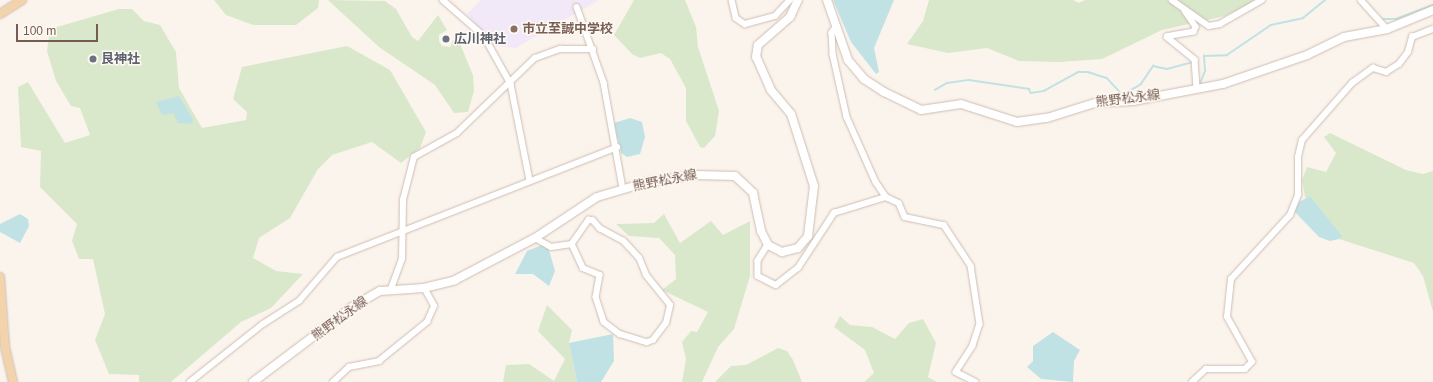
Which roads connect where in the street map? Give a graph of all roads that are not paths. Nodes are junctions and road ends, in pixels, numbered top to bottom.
1 (22, 0) edge
2 (443, 0) edge
3 (732, 0) edge
4 (790, 0) edge
5 (798, 0) edge
6 (827, 0) edge
7 (1172, 0) edge
8 (1262, 0) edge
9 (1361, 0) edge
10 (12, 2) edge
11 (577, 7) dead end
12 (1433, 10) edge
13 (1185, 11) junction
14 (0, 14) edge
15 (836, 27) junction
16 (1387, 29) junction
17 (1433, 29) edge
18 (593, 49) junction
19 (511, 84) junction
20 (1197, 88) junction
21 (617, 147) junction
22 (530, 180) junction
23 (623, 189) junction
24 (886, 197) junction
25 (402, 233) junction
26 (535, 238) junction
27 (572, 244) junction
28 (768, 245) junction
29 (798, 248) junction
30 (805, 254) junction
31 (0, 277) edge
32 (424, 288) junction
33 (391, 289) junction
34 (13, 382) edge
35 (190, 382) edge
36 (253, 382) edge
37 (333, 382) edge
38 (976, 382) edge
39 (1192, 382) edge

1 - 10 main road
2 - 19 street
3 - 4 street
5 - 29 main road
6 - 15 main road, 熊野松永線
7 - 13 street
8 - 13 street
9 - 16 street
10 - 14 main road
11 - 18 street
12 - 16 main road, 熊野松永線
13 - 20 street
15 - 20 main road, 熊野松永線
15 - 24 street
16 - 20 main road, 熊野松永線
17 - 39 street
18 - 19 street
18 - 21 street
19 - 22 street
19 - 25 street
21 - 22 street
21 - 23 street
22 - 25 street
23 - 26 main road, 熊野松永線
23 - 28 main road, 熊野松永線
24 - 30 street
24 - 38 street
25 - 33 street
25 - 35 street
26 - 27 street
26 - 32 main road, 熊野松永線
27 - 27 street
28 - 29 main road
28 - 30 street
29 - 30 street
31 - 34 main road
32 - 33 main road, 熊野松永線
32 - 37 street
33 - 36 main road, 熊野松永線

